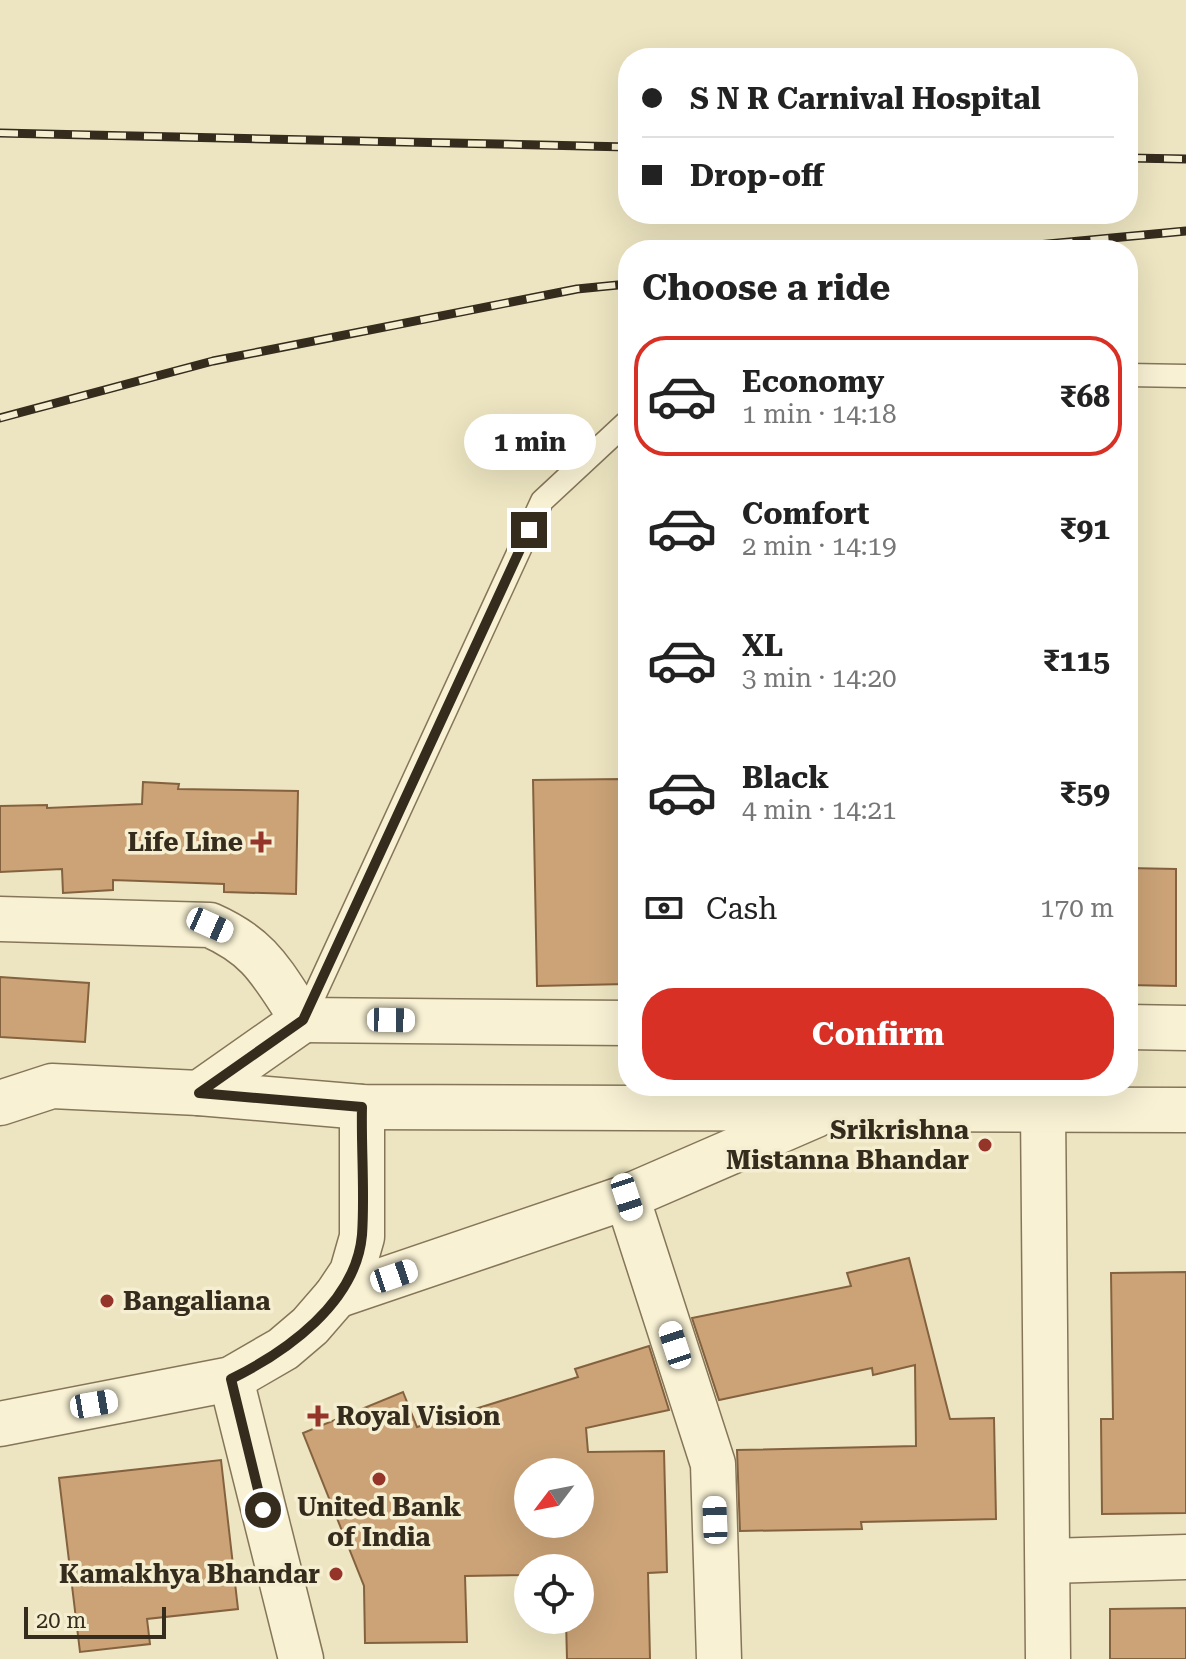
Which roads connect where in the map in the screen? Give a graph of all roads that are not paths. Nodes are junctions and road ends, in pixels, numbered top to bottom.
1 (1138, 375) edge
2 (1186, 376) edge
3 (618, 430) edge
4 (0, 919) edge
5 (303, 1020) junction
6 (618, 1023) edge
7 (1138, 1027) edge
8 (1186, 1028) edge
9 (0, 1085) edge
10 (52, 1086) junction
11 (199, 1093) junction
12 (0, 1103) edge
13 (362, 1107) junction
14 (832, 1108) junction
15 (1043, 1109) junction
16 (1186, 1110) edge
17 (627, 1197) junction
18 (336, 1296) junction
19 (231, 1379) junction
20 (0, 1424) edge
21 (1186, 1557) edge
22 (1048, 1561) junction
23 (301, 1659) edge
24 (719, 1659) edge
25 (1048, 1659) edge

1 - 2 lane
3 - 5 lane
4 - 5 street
5 - 6 street
5 - 11 street
7 - 8 street
9 - 10 street
10 - 11 street
10 - 12 street
11 - 13 street
13 - 14 street
13 - 18 street
14 - 15 street
14 - 17 street
15 - 16 street
15 - 22 street
17 - 18 street
17 - 24 street
18 - 19 street
19 - 20 street
19 - 23 street
21 - 22 street
22 - 25 street

